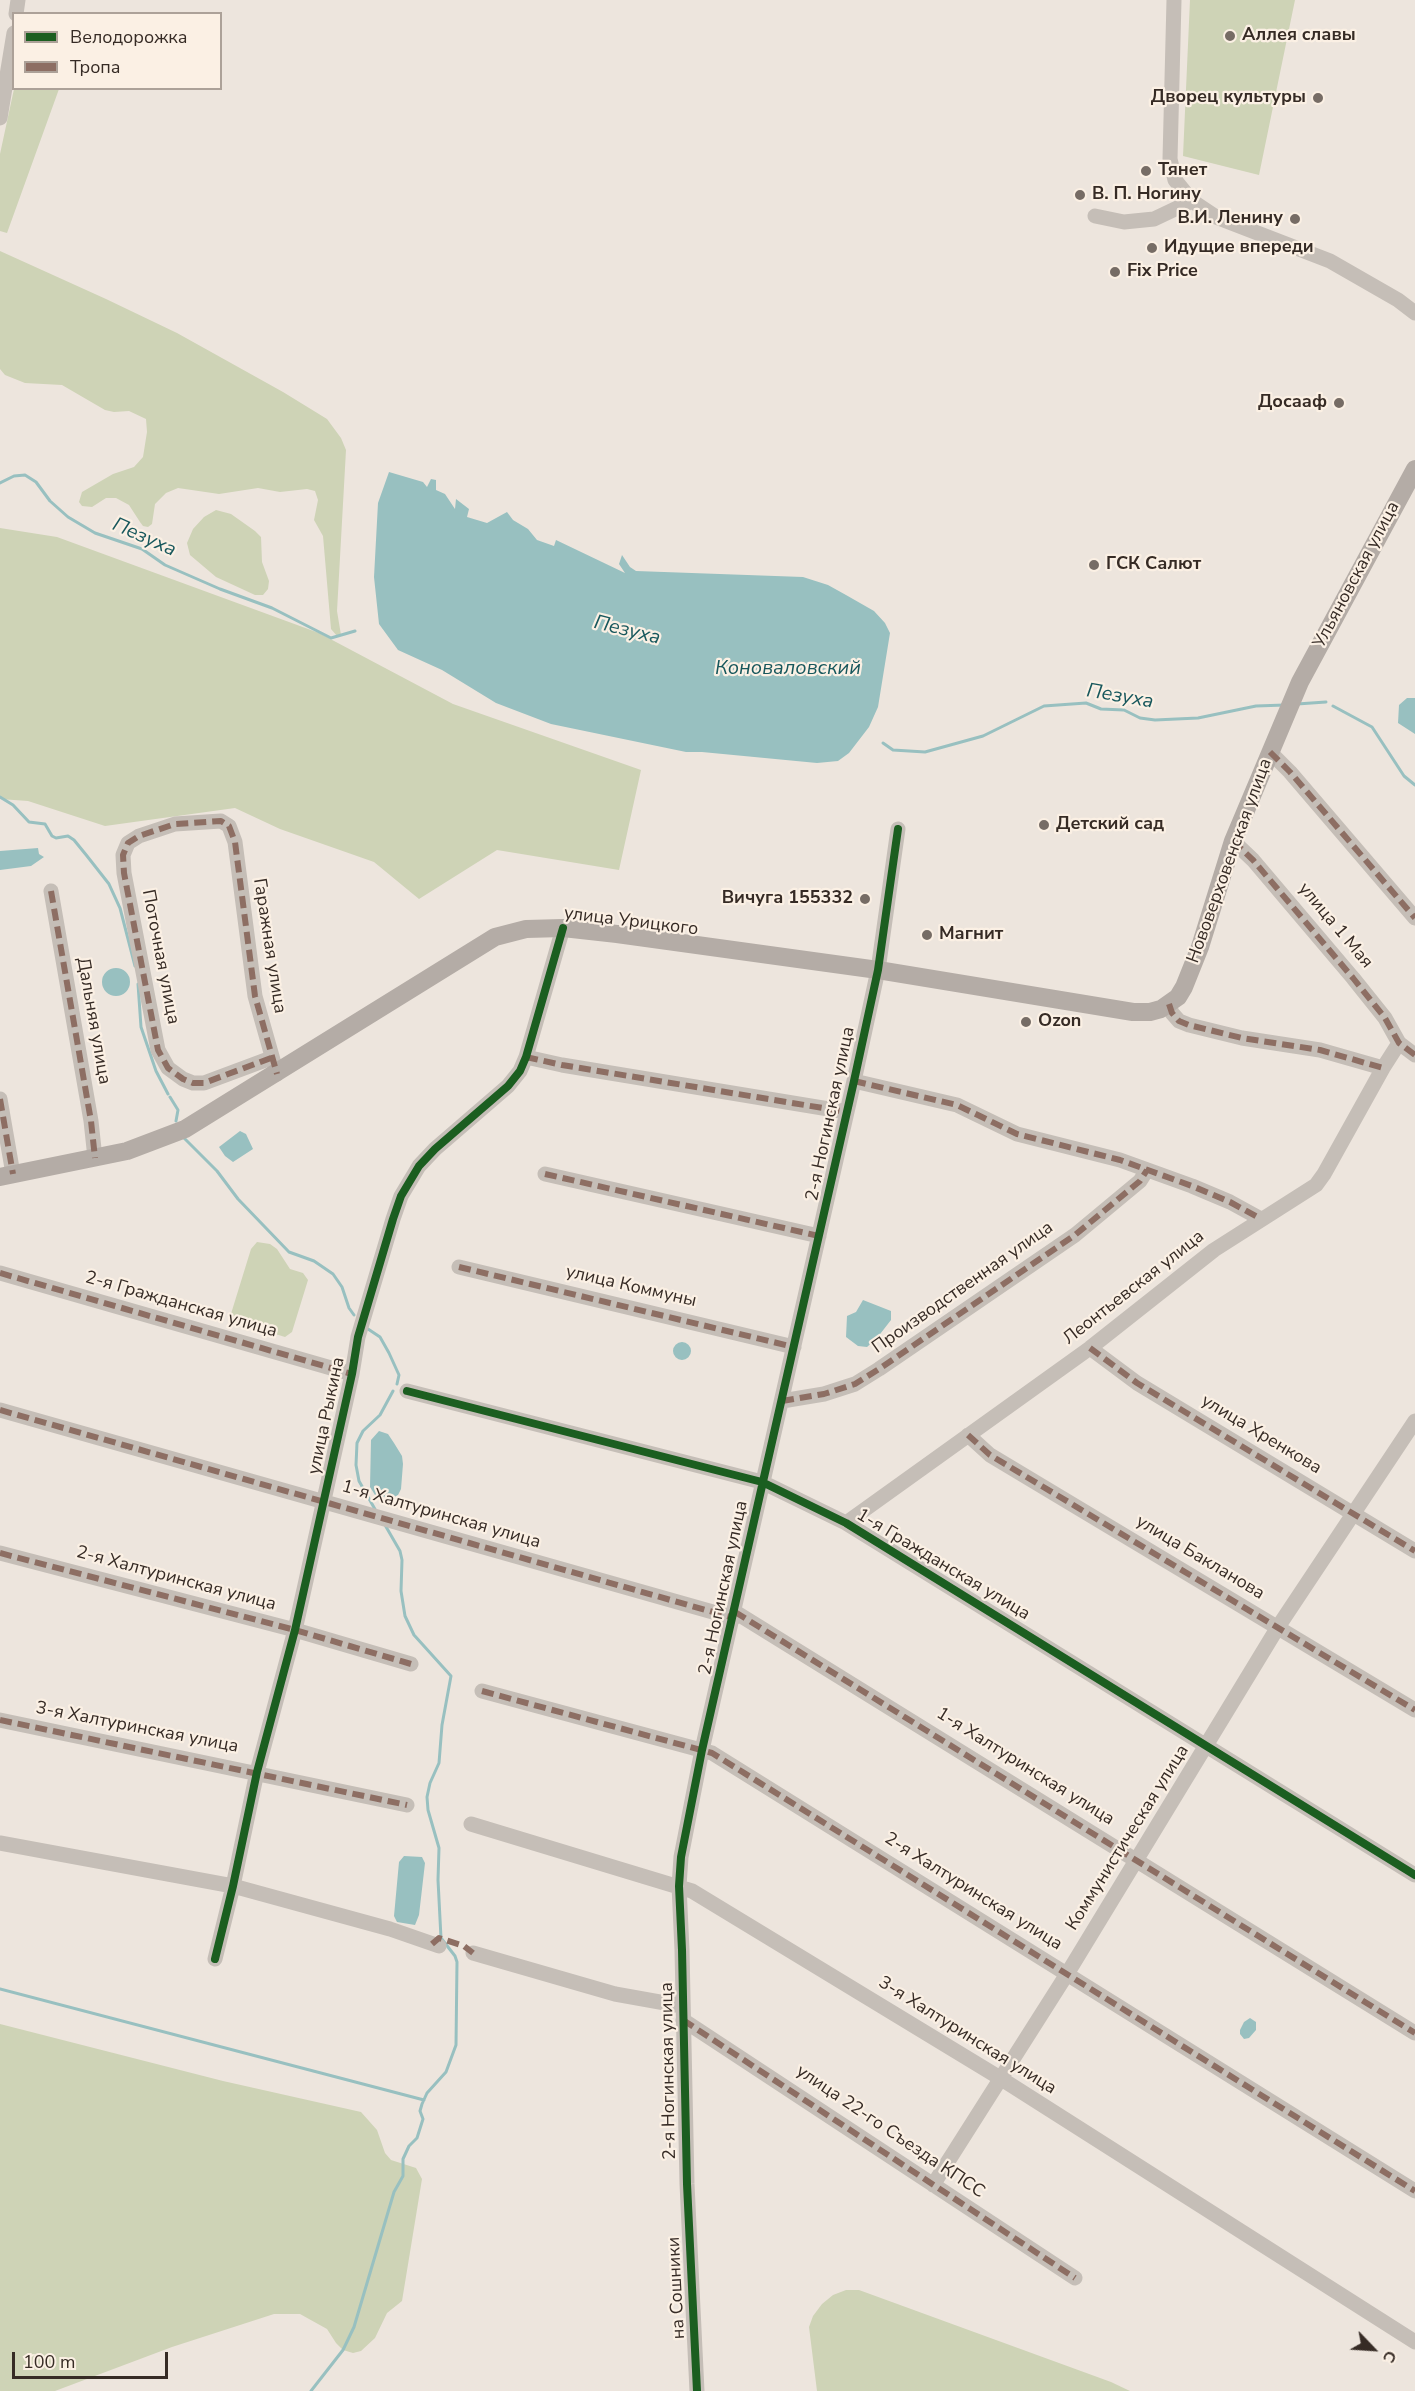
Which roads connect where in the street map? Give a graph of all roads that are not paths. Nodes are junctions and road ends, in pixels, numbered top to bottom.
1 (1174, 0) edge
2 (12, 45) edge
3 (0, 118) edge
4 (1192, 201) junction
5 (1095, 216) dead end
6 (1415, 313) edge
7 (1415, 469) edge
8 (1300, 682) joint
9 (1270, 752) junction
10 (226, 823) joint
11 (898, 829) dead end
12 (1233, 841) junction
13 (51, 891) dead end
14 (1415, 918) edge
15 (563, 928) junction
16 (878, 970) junction
17 (1169, 1004) junction
18 (1399, 1043) junction
19 (1415, 1055) edge
20 (526, 1057) junction
21 (274, 1066) junction
22 (1383, 1068) junction
23 (854, 1081) junction
24 (0, 1099) edge
25 (848, 1112) junction
26 (95, 1158) junction
27 (1147, 1170) junction
28 (545, 1174) dead end
29 (7, 1175) edge
30 (1261, 1219) junction
31 (819, 1236) junction
32 (459, 1267) dead end
33 (0, 1273) edge
34 (794, 1347) junction
35 (1090, 1348) junction
36 (352, 1374) junction
37 (407, 1391) dead end
38 (782, 1401) junction
39 (0, 1410) edge
40 (1415, 1421) edge
41 (968, 1435) junction
42 (762, 1482) junction
43 (324, 1503) junction
44 (1353, 1513) junction
45 (846, 1523) junction
46 (1415, 1551) edge
47 (0, 1553) edge
48 (735, 1615) junction
49 (1278, 1627) junction
50 (295, 1630) junction
51 (411, 1664) dead end
52 (482, 1690) dead end
53 (1415, 1710) edge
54 (0, 1720) edge
55 (1208, 1745) junction
56 (702, 1750) junction
57 (257, 1772) junction
58 (407, 1805) dead end
59 (471, 1824) dead end
60 (0, 1843) edge
61 (1136, 1860) junction
62 (1415, 1875) edge
63 (233, 1886) junction
64 (679, 1886) junction
65 (438, 1946) dead end
66 (473, 1953) dead end
67 (215, 1959) dead end
68 (1067, 1974) junction
69 (682, 2013) junction
70 (1415, 2033) edge
71 (1000, 2078) junction
72 (687, 2184) joint
73 (933, 2185) junction
74 (1415, 2191) edge
75 (1075, 2278) dead end
76 (1415, 2342) edge
77 (697, 2391) edge

1 - 4 street
2 - 3 street
4 - 5 street
4 - 6 street
7 - 8 main road, Ульяновская улица
8 - 9 main road, Нововерховенская улица
9 - 12 main road, Нововерховенская улица
9 - 14 street
10 - 21 street, Гаражная улица
10 - 21 street, Поточная улица
11 - 16 street, 2-я Ногинская улица
12 - 17 main road, Нововерховенская улица
12 - 18 street, улица 1 Мая
13 - 26 street, Дальняя улица
15 - 16 main road, улица Урицкого
15 - 20 street, улица Рыкина
15 - 21 main road, улица Урицкого
16 - 17 main road, улица Урицкого
16 - 23 street, 2-я Ногинская улица
17 - 22 street
18 - 19 street
18 - 22 street, Леонтьевская улица
20 - 25 street
20 - 36 street, улица Рыкина
21 - 26 main road, улица Урицкого
22 - 30 street, Леонтьевская улица
23 - 25 street, 2-я Ногинская улица
23 - 27 street
24 - 29 street
25 - 31 street, 2-я Ногинская улица
26 - 29 main road, улица Урицкого
27 - 30 street
27 - 38 street, Производственная улица
28 - 31 street
30 - 35 street, Леонтьевская улица
31 - 34 street, 2-я Ногинская улица
32 - 34 street, улица Коммуны
33 - 36 street, 2-я Гражданская улица
34 - 38 street, 2-я Ногинская улица
35 - 41 street, Леонтьевская улица
35 - 44 street, улица Хренкова
36 - 43 street, улица Рыкина
37 - 42 street, 1-я Гражданская улица
38 - 42 street, 2-я Ногинская улица
39 - 43 street, 1-я Халтуринская улица
40 - 44 street, Коммунистическая улица
41 - 45 street, Леонтьевская улица
41 - 49 street, улица Бакланова
42 - 45 street, 1-я Гражданская улица
42 - 48 street, 2-я Ногинская улица
43 - 48 street, 1-я Халтуринская улица
43 - 50 street, улица Рыкина
44 - 46 street, улица Хренкова
44 - 49 street, Коммунистическая улица
45 - 55 street, 1-я Гражданская улица
47 - 50 street, 2-я Халтуринская улица
48 - 56 street, 2-я Ногинская улица
48 - 61 street, 1-я Халтуринская улица
49 - 53 street, улица Бакланова
49 - 55 street, Коммунистическая улица
50 - 51 street, 2-я Халтуринская улица
50 - 57 street, улица Рыкина
52 - 56 street, 2-я Халтуринская улица
54 - 57 street, 3-я Халтуринская улица
55 - 61 street, Коммунистическая улица
55 - 62 street, 1-я Гражданская улица
56 - 64 street, 2-я Ногинская улица
56 - 68 street, 2-я Халтуринская улица
57 - 58 street, 3-я Халтуринская улица
57 - 63 street, улица Рыкина
59 - 64 street, 3-я Халтуринская улица
60 - 63 street
61 - 68 street, Коммунистическая улица
61 - 70 street, 1-я Халтуринская улица
63 - 65 street
63 - 67 street, улица Рыкина
64 - 69 street, 2-я Ногинская улица
64 - 71 street, 3-я Халтуринская улица
66 - 69 street, улица 22-го Съезда КПСС
68 - 71 street, Коммунистическая улица
68 - 74 street, 2-я Халтуринская улица
69 - 72 street, 2-я Ногинская улица
69 - 73 street, улица 22-го Съезда КПСС
71 - 73 street, Коммунистическая улица
71 - 76 street, 3-я Халтуринская улица
72 - 77 street, на Сошники
73 - 75 street, улица 22-го Съезда КПСС

